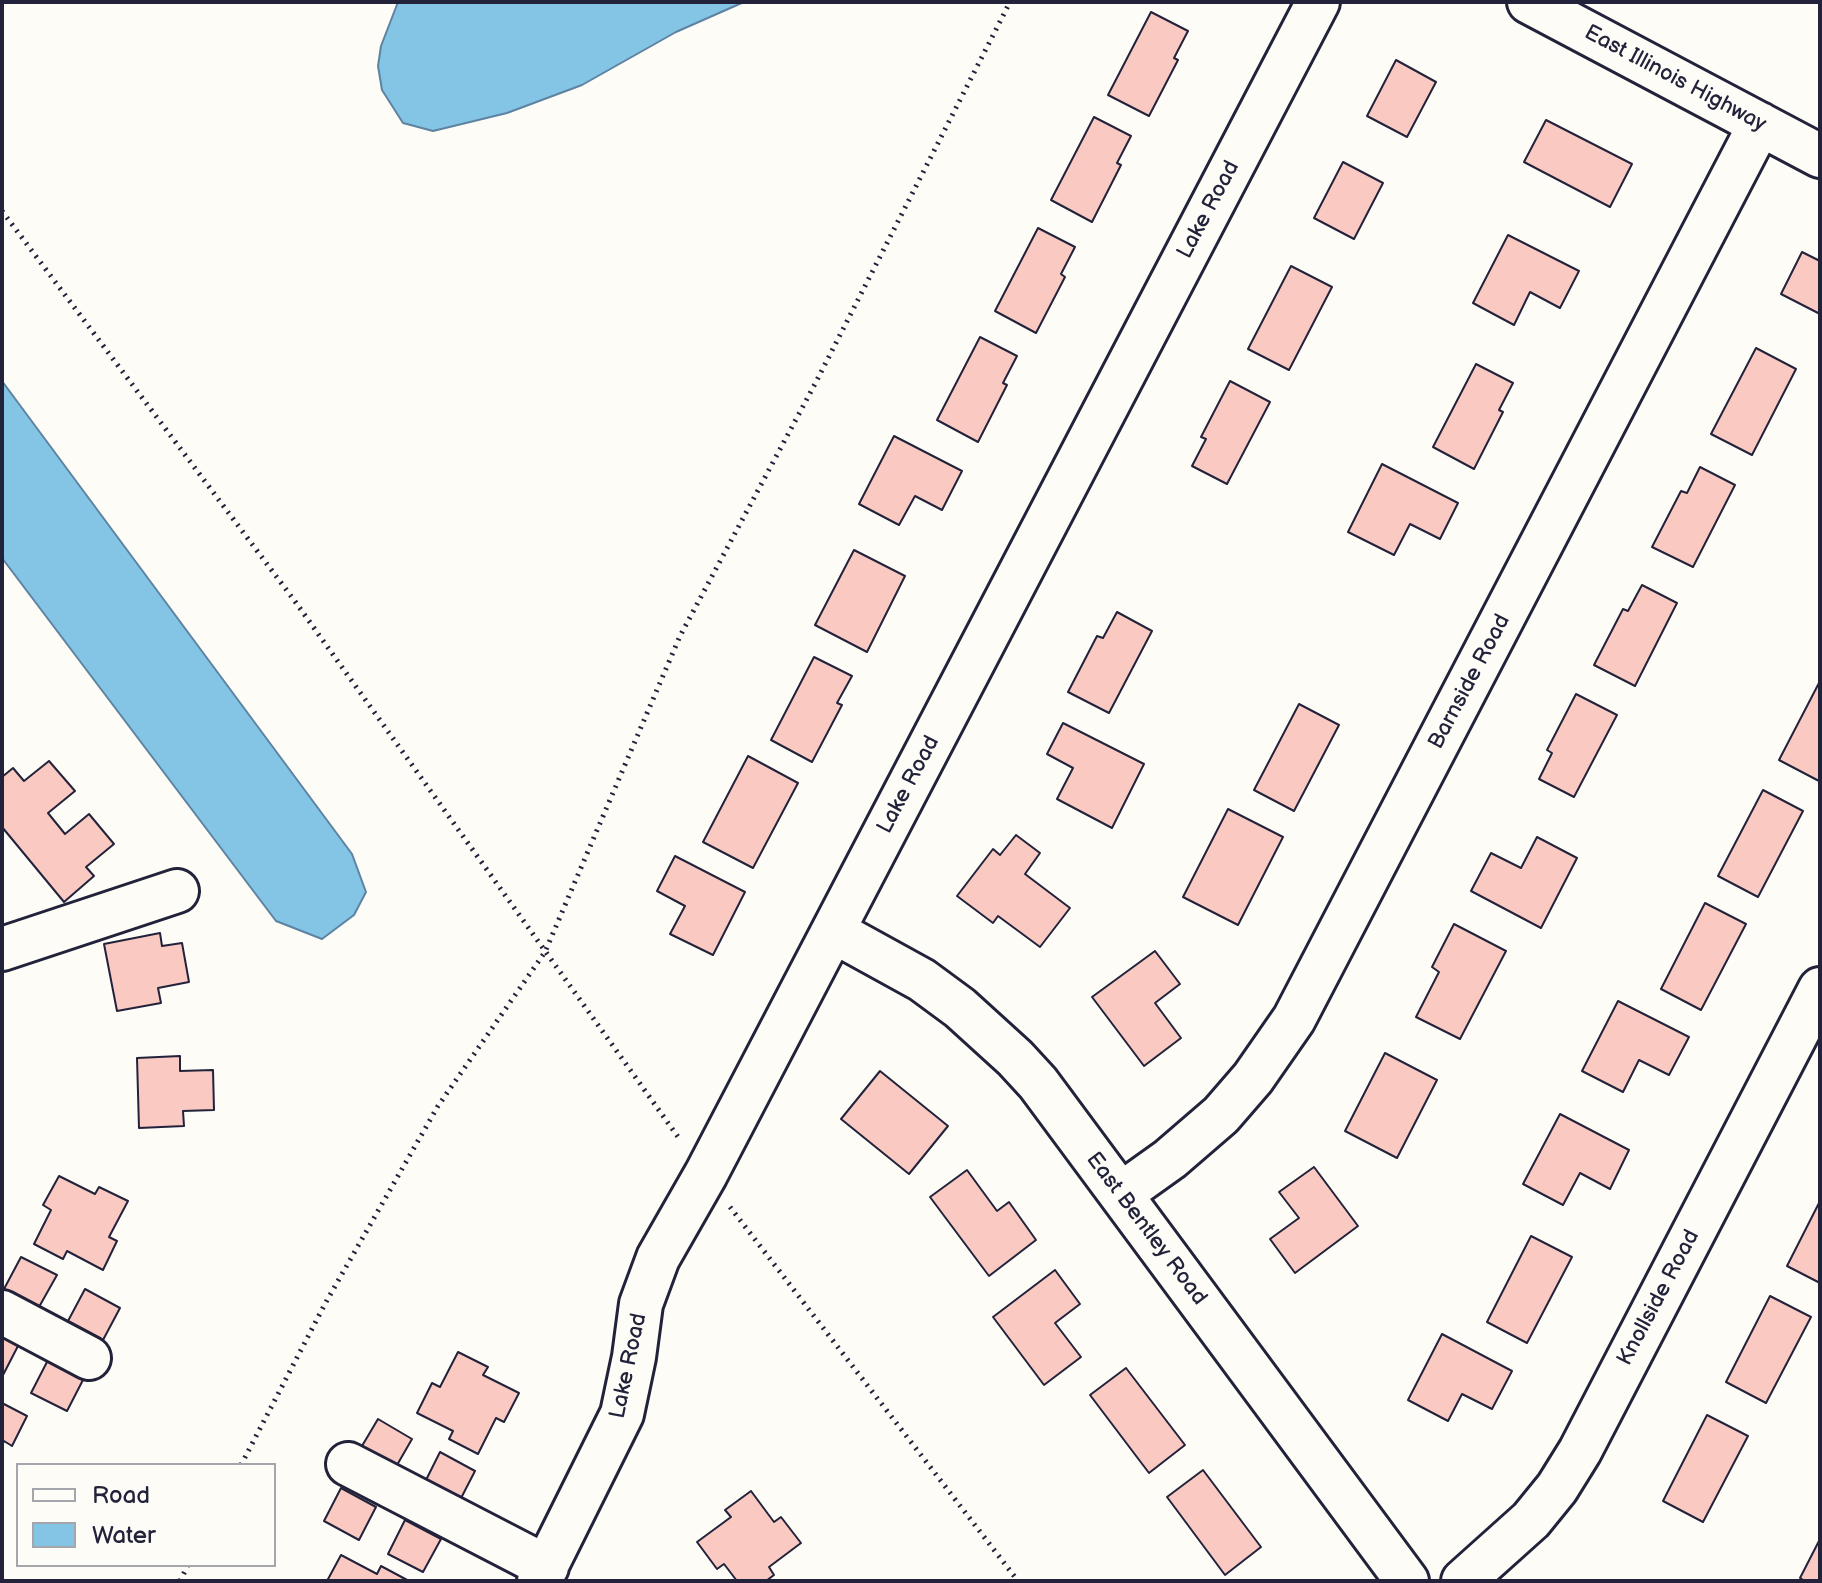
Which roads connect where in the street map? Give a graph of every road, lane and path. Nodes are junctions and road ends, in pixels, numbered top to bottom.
1 (1010, 2) edge
2 (1318, 2) edge
3 (1529, 2) edge
4 (1760, 124) junction
5 (1820, 156) edge
6 (2, 211) edge
7 (177, 891) dead end
8 (833, 931) junction
9 (2, 949) edge
10 (545, 952) junction
11 (1820, 989) edge
12 (706, 1174) junction
13 (1121, 1194) junction
14 (2, 1312) edge
15 (89, 1358) dead end
16 (242, 1463) edge
17 (348, 1464) dead end
18 (543, 1574) edge
19 (1018, 1581) edge
20 (1407, 1581) edge
21 (1463, 1581) edge

1 - 10 path
2 - 8 street, Lake Road
3 - 4 street, East Illinois Highway
4 - 5 street, East Illinois Highway
4 - 13 street, Barnside Road
6 - 10 path
7 - 9 street
8 - 12 street, Lake Road
8 - 13 street, East Bentley Road
10 - 12 path
10 - 16 path
11 - 21 street, Knollside Road
12 - 18 street, Lake Road
12 - 19 path
13 - 20 street, East Bentley Road
14 - 15 street
17 - 18 street

